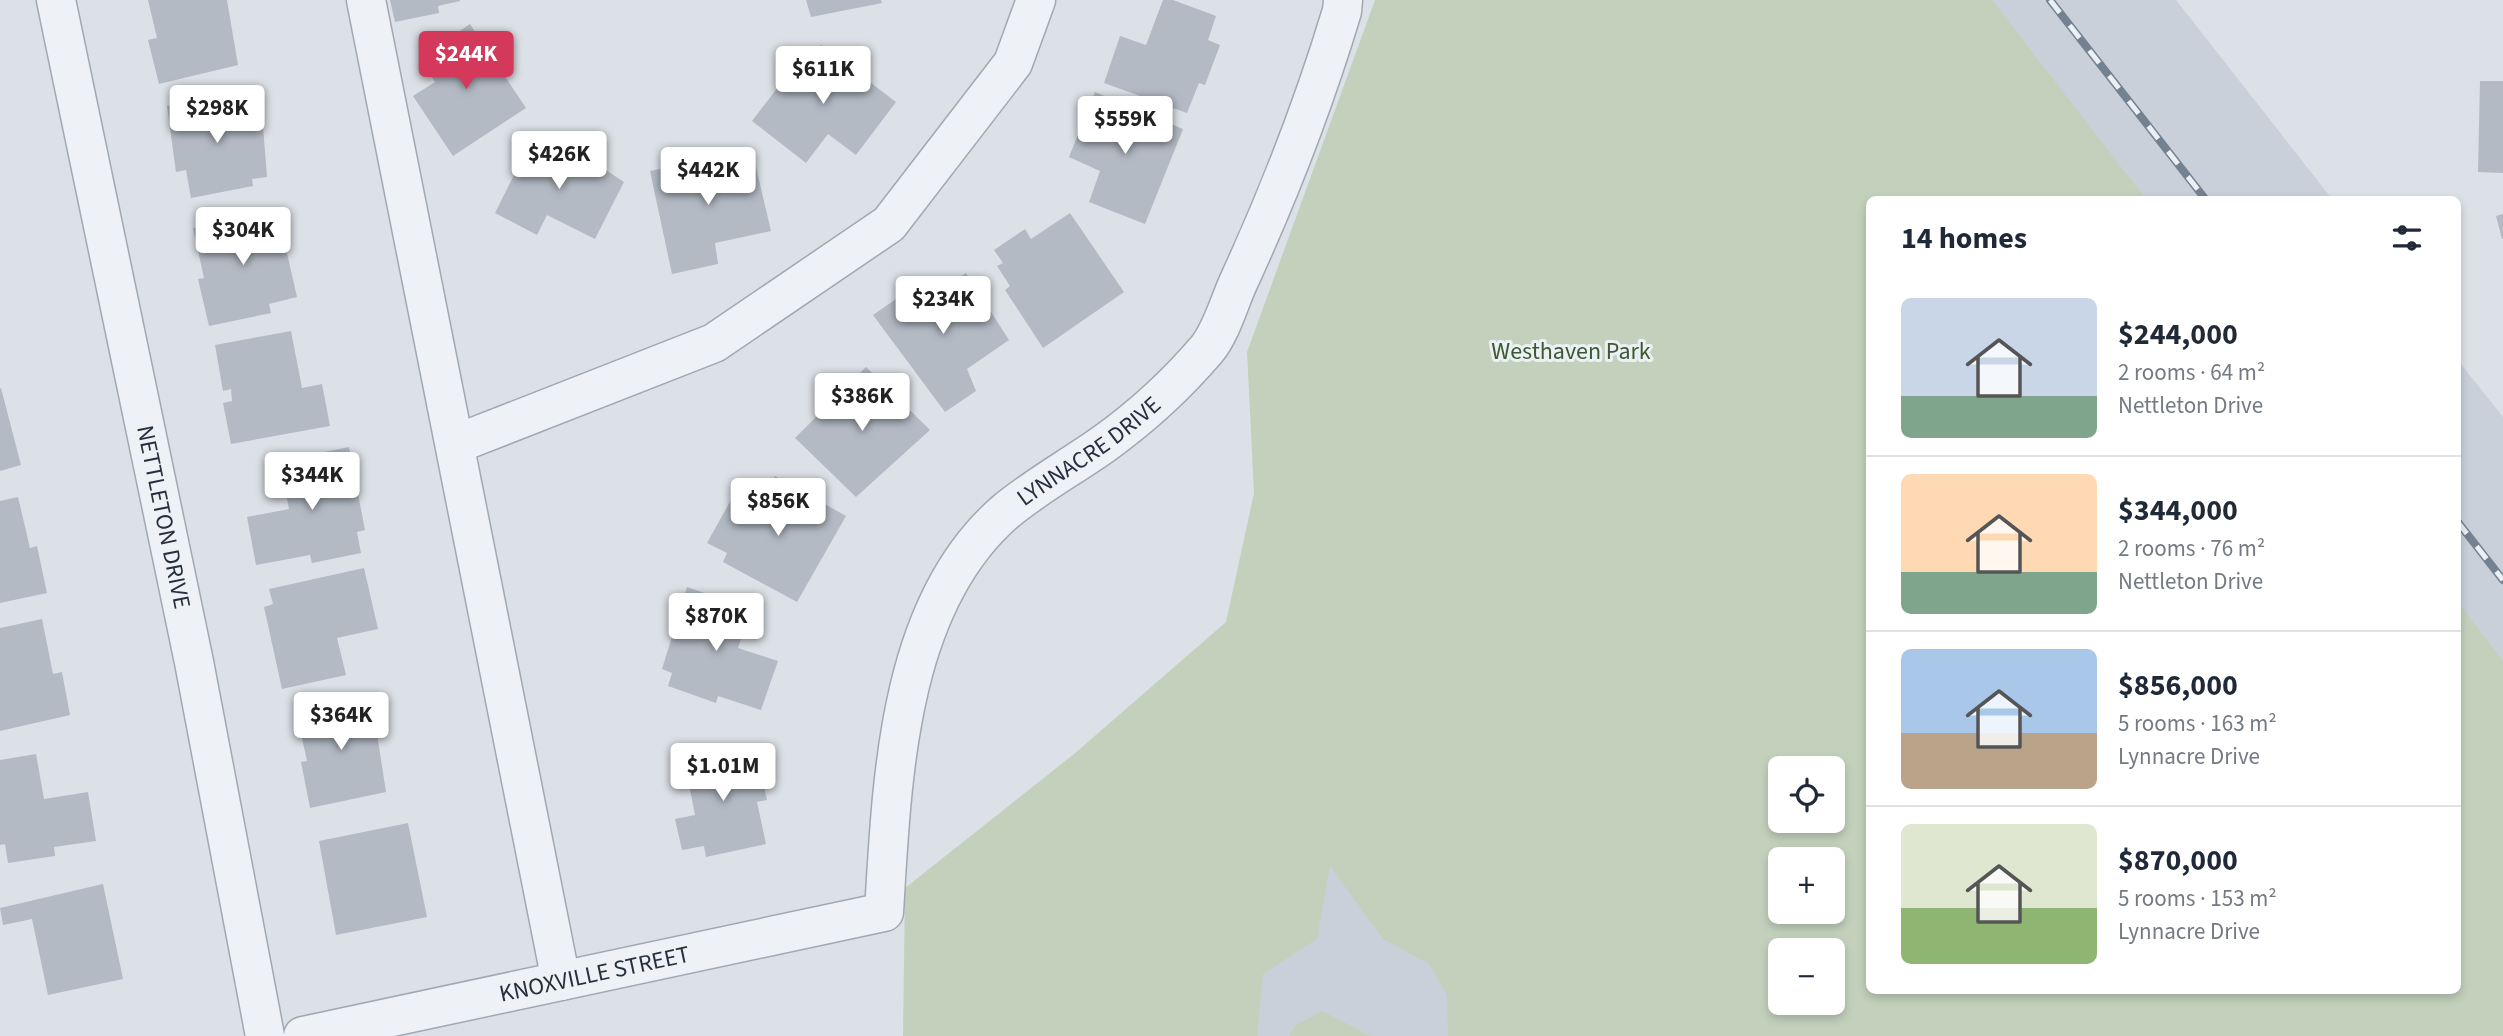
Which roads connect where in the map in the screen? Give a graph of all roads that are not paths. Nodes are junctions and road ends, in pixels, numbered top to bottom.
1 (56, 0) edge
2 (366, 0) edge
3 (1036, 0) edge
4 (1343, 0) edge
5 (456, 444) junction
6 (884, 912) joint
7 (561, 981) junction
8 (265, 1036) edge
9 (303, 1036) edge

1 - 8 street, NETTLETON DRIVE
2 - 5 street
3 - 5 street
4 - 6 street, LYNNACRE DRIVE
5 - 7 street
6 - 7 street, KNOXVILLE STREET
7 - 9 street, KNOXVILLE STREET

